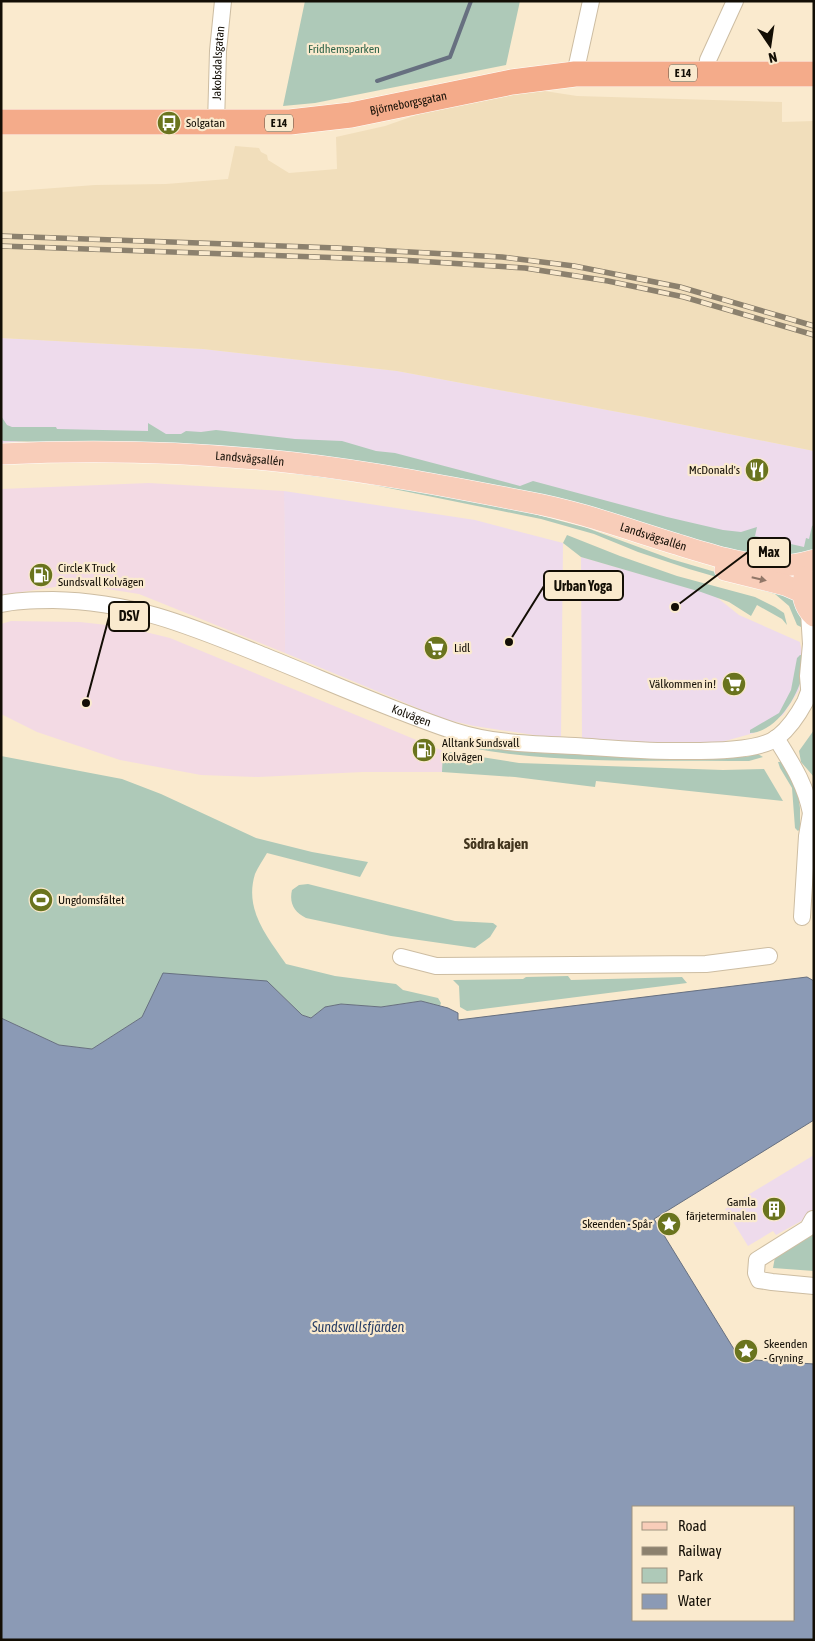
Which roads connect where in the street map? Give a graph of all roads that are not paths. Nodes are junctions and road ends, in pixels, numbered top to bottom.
1 (223, 1) edge
2 (590, 1) edge
3 (734, 1) edge
4 (706, 73) junction
5 (576, 74) junction
6 (814, 74) edge
7 (1, 122) edge
8 (216, 124) junction
9 (1, 454) edge
10 (496, 496) junction
11 (814, 560) edge
12 (814, 564) edge
13 (801, 592) junction
14 (1, 604) edge
15 (811, 614) edge
16 (812, 686) edge
17 (776, 738) junction
18 (812, 813) edge
19 (802, 917) dead end
20 (768, 956) dead end
21 (401, 957) dead end
22 (813, 1219) edge
23 (814, 1286) edge

1 - 8 street, Jakobsdalsgatan
2 - 5 street
3 - 4 street
4 - 5 highway, Björneborgsgatan / E 14
4 - 6 highway, Björneborgsgatan / E 14
5 - 8 highway, Björneborgsgatan / E 14
7 - 8 highway, Björneborgsgatan / E 14
9 - 10 main road, Landsvägsallén
10 - 11 main road, Landsvägsallén
10 -> 13 main road, Landsvägsallén
12 - 13 main road
13 - 15 main road
14 - 17 street, Kolvägen
15 - 16 street
16 - 17 street
17 - 18 street
18 - 19 street
20 - 21 street
22 - 23 street

